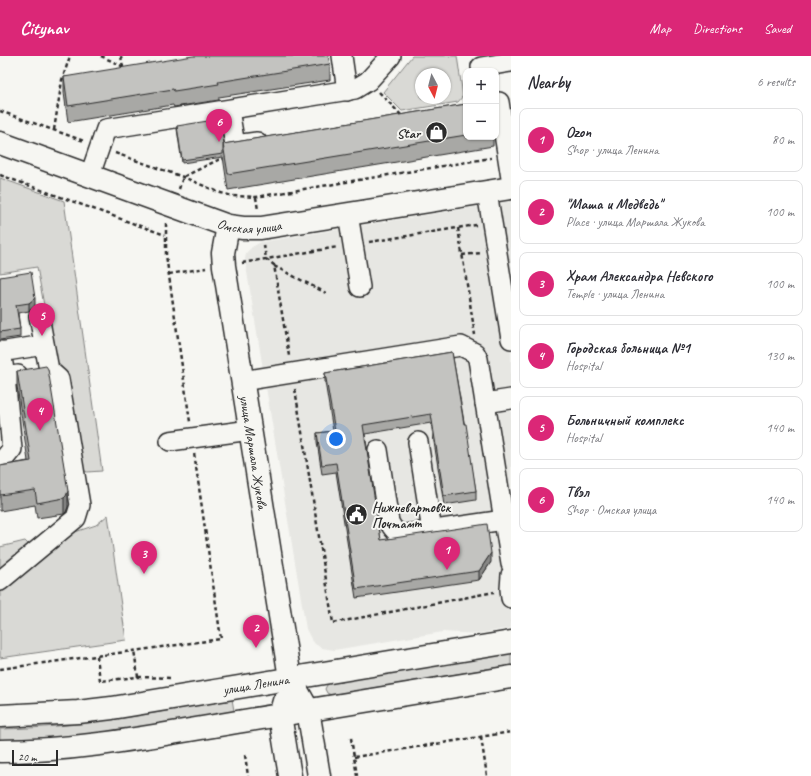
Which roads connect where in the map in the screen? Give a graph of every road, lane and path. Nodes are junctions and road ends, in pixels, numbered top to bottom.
1 (70, 56) edge
2 (101, 56) edge
3 (121, 56) edge
4 (342, 56) edge
5 (391, 56) edge
6 (511, 62) edge
7 (480, 65) edge
8 (130, 66) edge
9 (123, 68) junction
10 (368, 81) junction
11 (347, 91) junction
12 (502, 101) edge
13 (229, 110) junction
14 (0, 111) edge
15 (403, 118) edge
16 (54, 130) junction
17 (273, 139) edge
18 (0, 142) edge
19 (235, 145) junction
20 (100, 147) junction
21 (508, 155) junction
22 (90, 175) junction
23 (0, 176) edge
24 (184, 177) junction
25 (511, 178) edge
26 (511, 188) edge
27 (487, 192) junction
28 (256, 197) junction
29 (173, 206) junction
30 (348, 214) junction
31 (492, 223) junction
32 (228, 226) junction
33 (261, 228) junction
34 (458, 228) junction
35 (165, 235) junction
36 (353, 244) junction
37 (266, 259) junction
38 (274, 265) junction
39 (360, 287) dead end
40 (326, 293) dead end
41 (39, 316) dead end
42 (475, 336) dead end
43 (511, 339) edge
44 (44, 345) junction
45 (0, 352) edge
46 (49, 370) junction
47 (292, 373) junction
48 (5, 377) junction
49 (242, 381) junction
50 (511, 399) edge
51 (485, 403) junction
52 (250, 430) junction
53 (192, 438) junction
54 (170, 441) dead end
55 (418, 442) dead end
56 (378, 450) dead end
57 (0, 460) edge
58 (504, 520) junction
59 (432, 531) junction
60 (511, 564) edge
61 (0, 581) edge
62 (511, 587) edge
63 (511, 642) edge
64 (134, 650) junction
65 (96, 656) junction
66 (0, 669) edge
67 (511, 677) edge
68 (290, 678) junction
69 (308, 710) junction
70 (280, 715) junction
71 (0, 716) edge
72 (511, 732) edge
73 (480, 737) junction
74 (351, 738) dead end
75 (0, 751) edge
76 (245, 755) dead end
77 (354, 757) junction
78 (248, 776) edge
79 (290, 776) edge
80 (318, 776) edge
81 (357, 776) edge
82 (487, 776) edge

1 - 16 path
2 - 9 path
3 - 9 path
4 - 11 lane
5 - 10 lane
6 - 7 lane
8 - 9 path
10 - 11 lane
10 - 15 path
11 - 13 lane
12 - 21 lane
13 - 19 lane
13 - 20 lane
14 - 16 path
16 - 20 path
17 - 19 lane
18 - 22 main road, Омская улица
19 - 24 path
20 - 22 lane
20 - 24 path
21 - 25 lane
21 - 28 path
22 - 29 main road, Омская улица
23 - 35 path
24 - 28 path
24 - 29 path
26 - 27 main road, Омская улица
27 - 30 main road, Омская улица
27 - 31 lane
28 - 33 path
29 - 32 main road, Омская улица
29 - 35 path
30 - 33 main road, Омская улица
30 - 36 lane
31 - 34 path
31 - 43 lane
32 - 33 main road, Омская улица
32 - 49 main road, улица Маршала Жукова
33 - 37 path
34 - 36 path
34 - 42 path
35 - 53 path
36 - 37 path
36 - 39 lane
37 - 38 path
38 - 40 path
38 - 47 path
41 - 44 lane
44 - 45 lane
44 - 46 lane
45 - 48 lane
46 - 48 lane
46 - 61 lane
47 - 49 lane
47 - 51 lane
47 - 62 path
48 - 57 lane
49 - 52 main road, улица Маршала Жукова
50 - 51 lane
51 - 58 lane
52 - 53 lane
52 - 68 main road, улица Маршала Жукова
53 - 54 lane
53 - 64 path
55 - 59 lane
56 - 59 lane
58 - 59 lane
58 - 60 lane
63 - 68 main road, улица Ленина
64 - 65 path
64 - 65 path
65 - 66 path
67 - 69 main road
68 - 69 main road
68 - 70 main road
68 - 71 main road, улица Ленина
69 - 70 main road
69 - 80 main road
70 - 75 main road
70 - 79 main road
72 - 73 path
73 - 77 path
73 - 82 path
74 - 77 path
76 - 78 path
77 - 81 path

